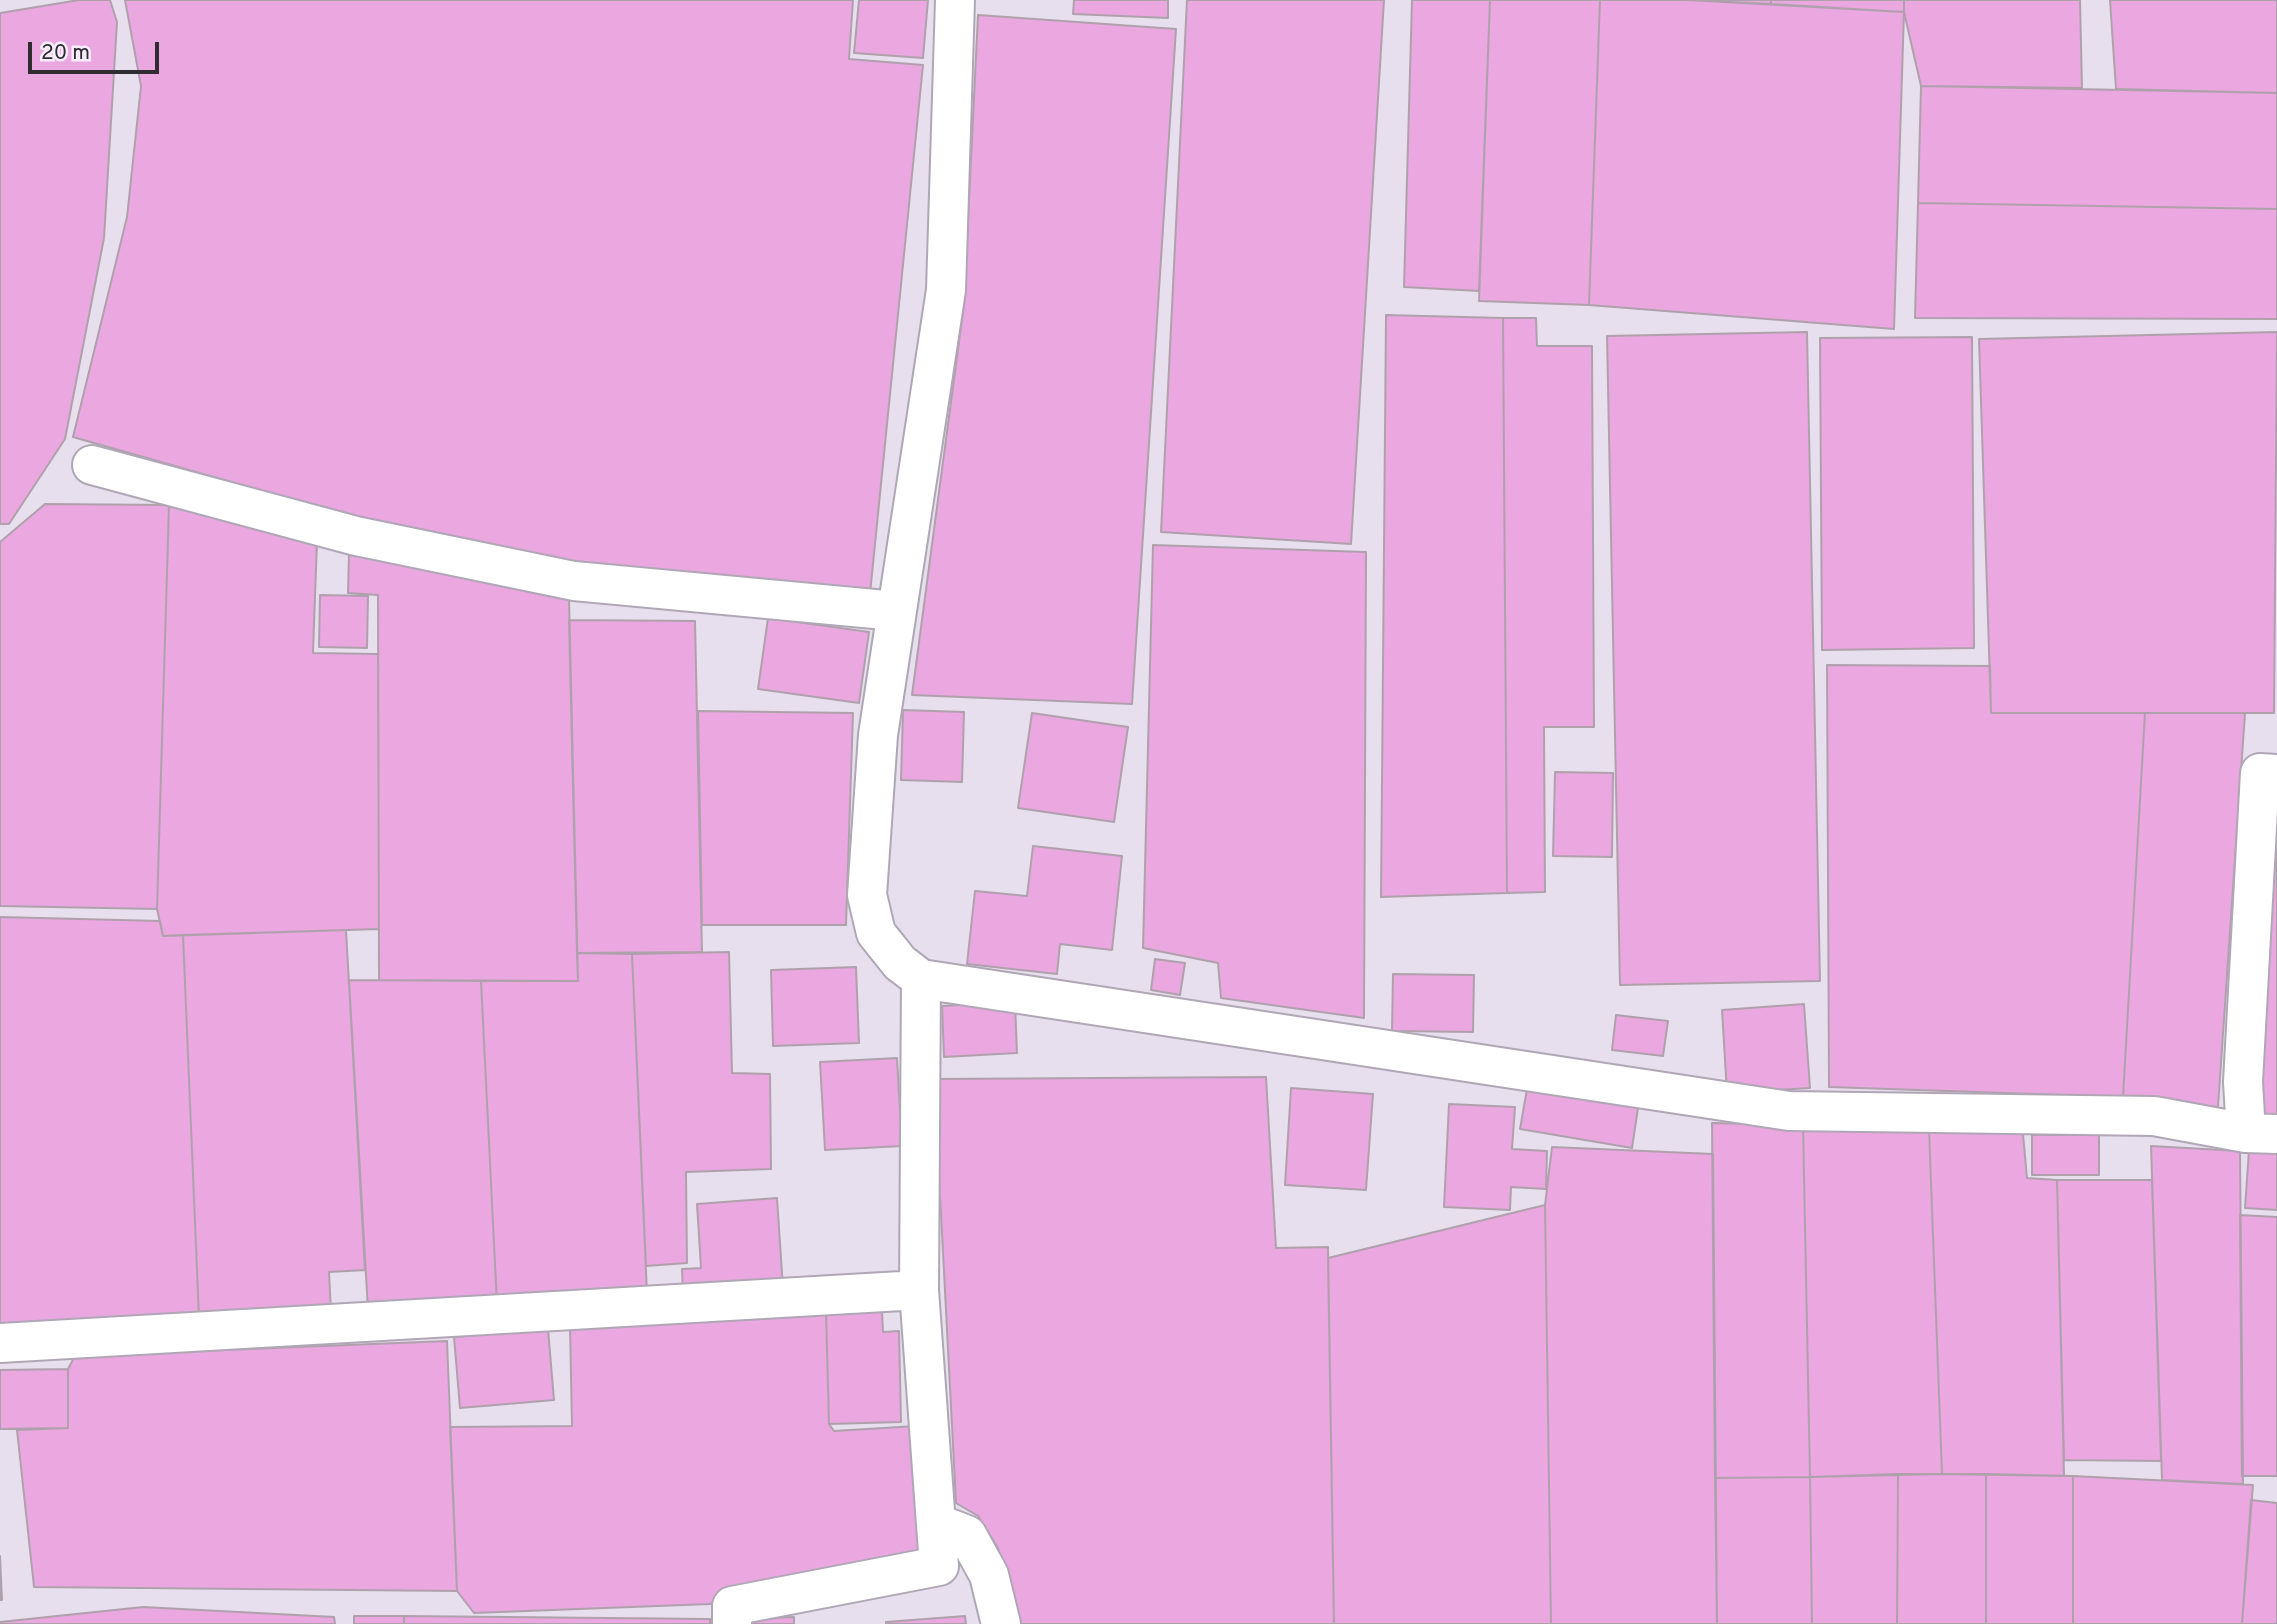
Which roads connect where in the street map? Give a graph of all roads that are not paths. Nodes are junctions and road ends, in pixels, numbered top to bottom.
1 (955, 0) edge
2 (92, 465) dead end
3 (897, 611) junction
4 (2277, 774) edge
5 (921, 979) junction
6 (2262, 1133) edge
7 (919, 1290) junction
8 (0, 1343) edge
9 (936, 1523) junction
10 (732, 1624) edge
11 (1001, 1624) edge

1 - 3 street
2 - 3 street
3 - 5 street
4 - 6 street
5 - 6 street
5 - 7 street
7 - 8 street
7 - 9 street
9 - 10 street
9 - 11 street

